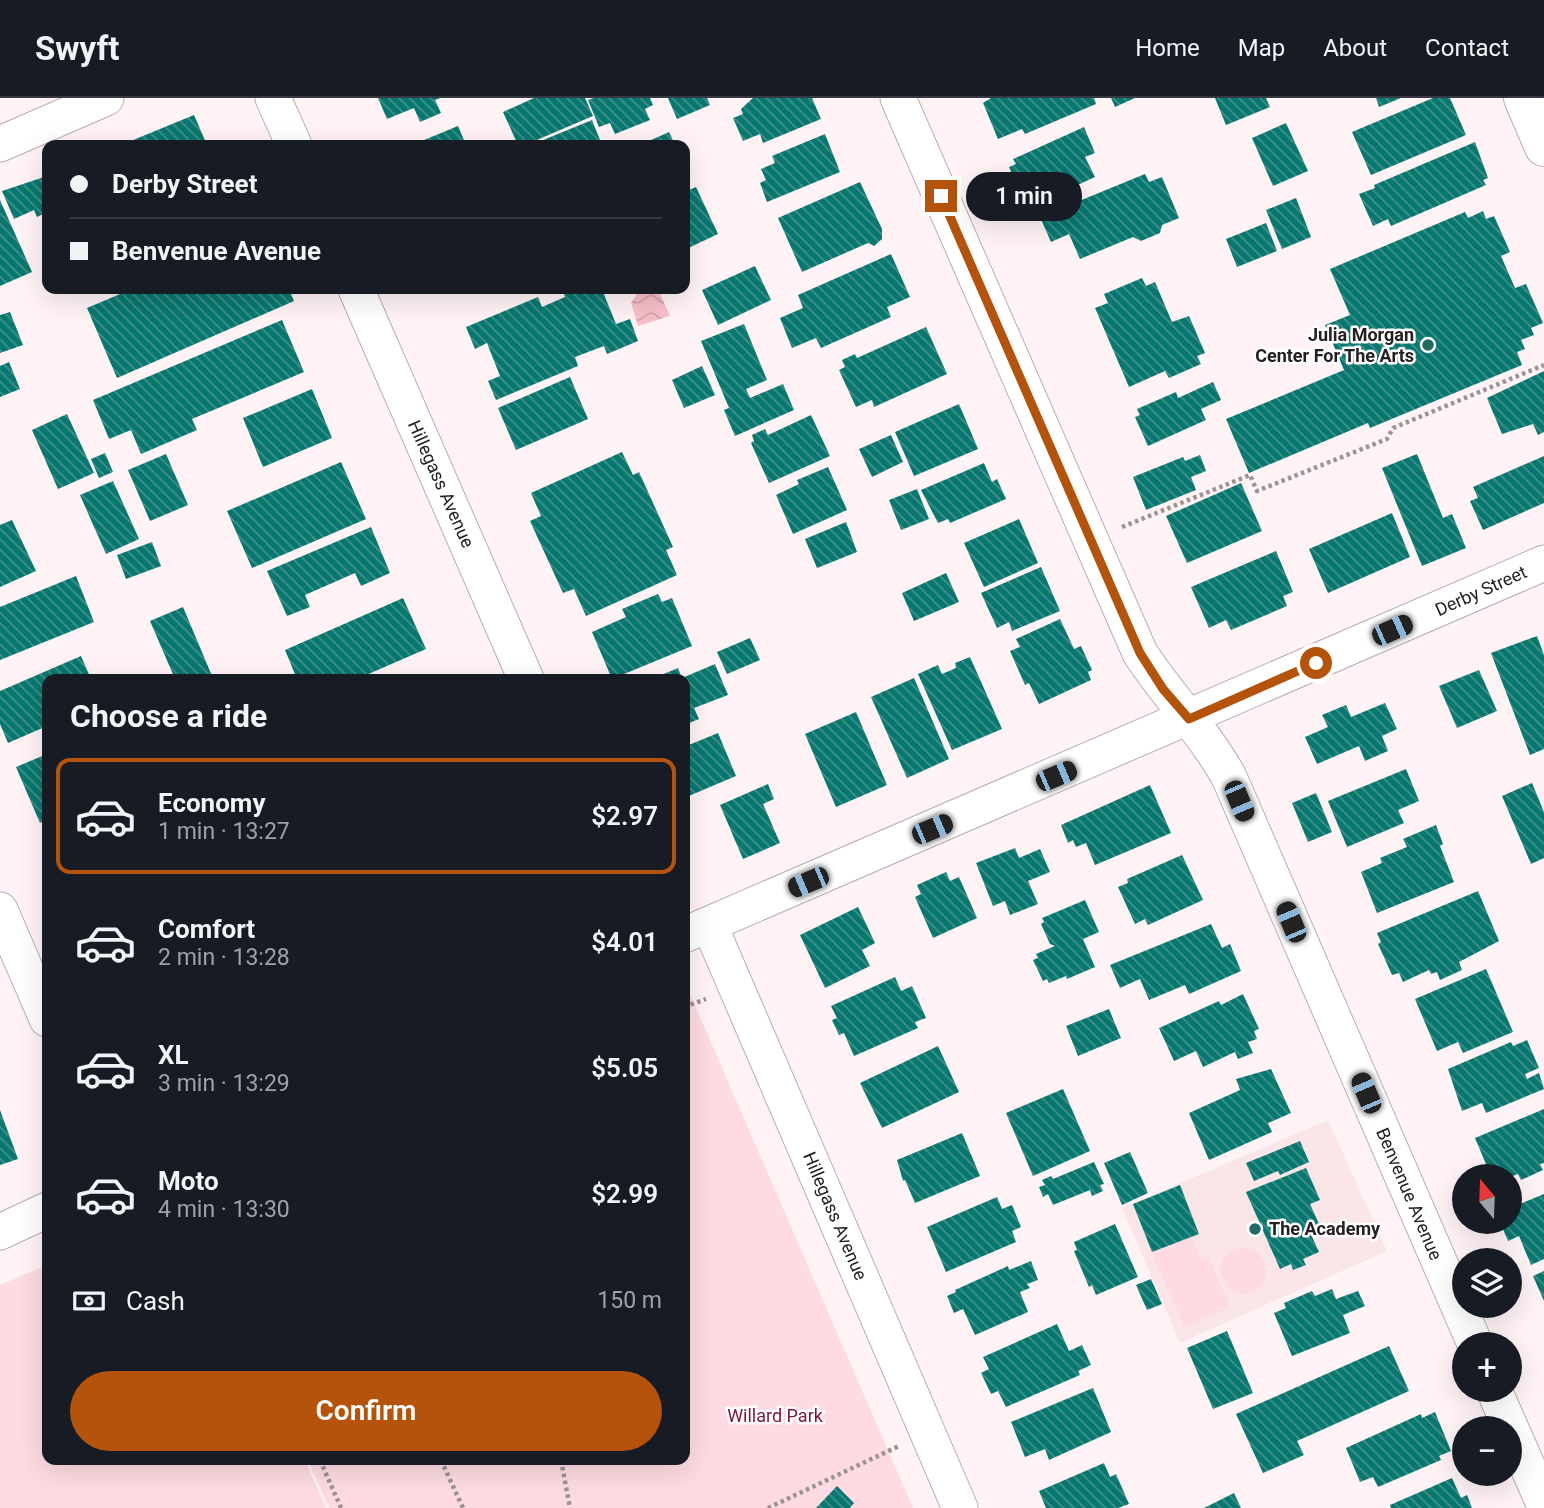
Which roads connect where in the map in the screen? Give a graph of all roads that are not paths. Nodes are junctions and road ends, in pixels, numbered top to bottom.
1 (106, 98) edge
2 (273, 98) edge
3 (898, 98) edge
4 (1523, 98) edge
5 (292, 140) edge
6 (0, 144) edge
7 (1544, 147) edge
8 (358, 294) edge
9 (1544, 563) edge
10 (524, 674) edge
11 (1189, 719) junction
12 (0, 910) edge
13 (696, 930) edge
14 (42, 1007) edge
15 (42, 1212) edge
16 (0, 1231) edge
17 (1470, 1332) edge
18 (1499, 1402) edge
19 (1544, 1504) edge
20 (960, 1508) edge

1 - 6 street
2 - 5 street
3 - 11 street, Benvenue Avenue
4 - 7 street
8 - 10 street, Hillegass Avenue
9 - 11 street, Derby Street
11 - 13 street, Derby Street
11 - 17 street, Benvenue Avenue
12 - 14 street
13 - 20 street, Hillegass Avenue
15 - 16 street
18 - 19 street

